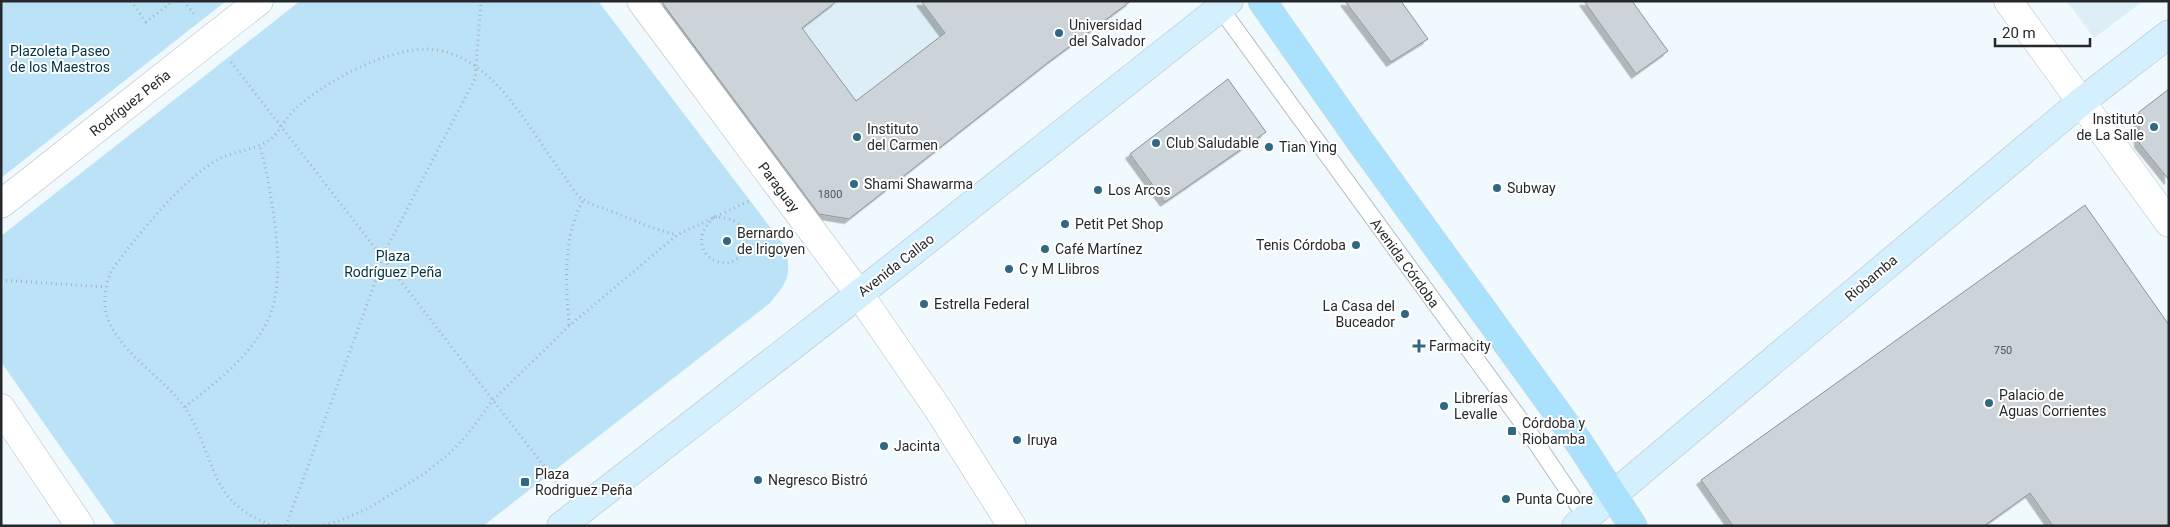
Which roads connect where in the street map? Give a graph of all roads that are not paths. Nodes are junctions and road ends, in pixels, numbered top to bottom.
1 (259, 1) edge
2 (641, 1) edge
3 (1262, 1) edge
4 (2008, 1) edge
5 (1222, 4) edge
6 (2169, 34) edge
7 (2082, 102) junction
8 (1, 204) edge
9 (2169, 222) edge
10 (859, 294) junction
11 (1, 408) edge
12 (1613, 495) junction
13 (571, 519) edge
14 (1585, 523) edge
15 (80, 526) edge
16 (1012, 526) edge
17 (1633, 526) edge

1 - 8 street, Rodríguez Peña
2 - 10 street, Paraguay
3 - 12 main road
4 - 7 street
5 - 10 main road, Avenida Callao
5 - 14 lane, Avenida Córdoba
6 - 7 main road, Riobamba
7 - 9 street
7 - 12 main road, Riobamba
10 - 13 main road, Avenida Callao
10 - 16 street, Paraguay
11 - 15 street
12 - 14 main road, Riobamba
12 - 17 main road

